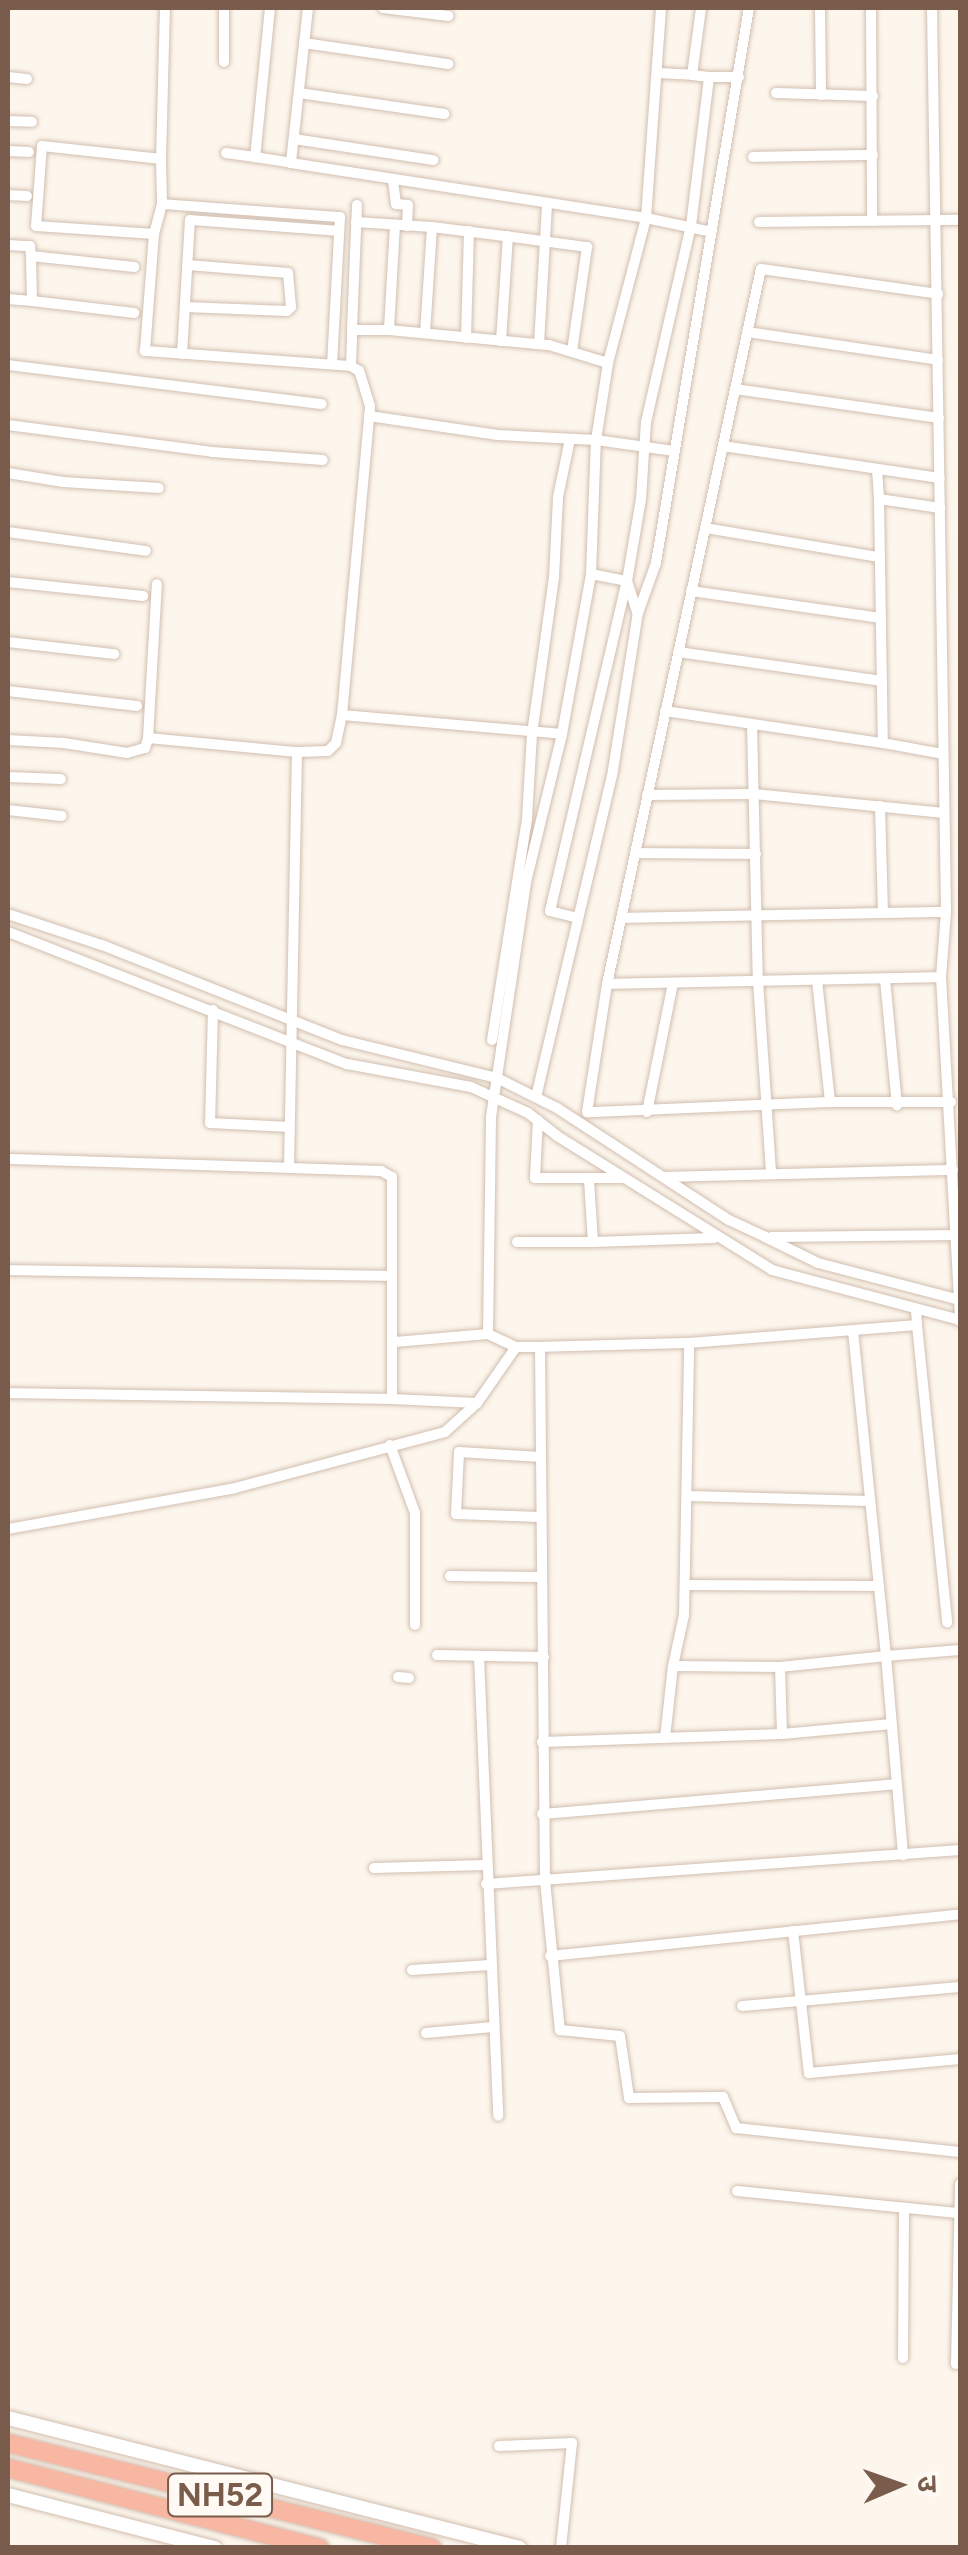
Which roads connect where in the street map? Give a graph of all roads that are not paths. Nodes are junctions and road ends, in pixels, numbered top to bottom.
1 (165, 8) edge
2 (224, 8) edge
3 (270, 8) edge
4 (308, 8) edge
5 (383, 8) edge
6 (661, 8) edge
7 (702, 8) edge
8 (749, 8) edge
9 (820, 8) edge
10 (871, 8) edge
11 (932, 8) edge
12 (449, 16) dead end
13 (304, 44) junction
14 (224, 62) dead end
15 (448, 64) dead end
16 (658, 73) junction
17 (692, 75) junction
18 (8, 77) edge
19 (708, 77) junction
20 (739, 77) junction
21 (28, 79) dead end
22 (299, 92) junction
23 (776, 93) dead end
24 (821, 94) junction
25 (873, 96) junction
26 (444, 114) dead end
27 (8, 121) edge
28 (32, 122) dead end
29 (294, 140) junction
30 (8, 151) edge
31 (30, 152) dead end
32 (226, 153) dead end
33 (873, 155) junction
34 (255, 157) junction
35 (161, 158) junction
36 (753, 158) dead end
37 (433, 160) dead end
38 (291, 163) junction
39 (393, 180) junction
40 (8, 195) edge
41 (27, 196) dead end
42 (162, 204) junction
43 (547, 204) junction
44 (357, 205) dead end
45 (191, 206) junction
46 (646, 218) junction
47 (190, 220) junction
48 (960, 220) edge
49 (872, 221) junction
50 (937, 221) junction
51 (356, 222) junction
52 (758, 222) dead end
53 (401, 225) junction
54 (690, 226) junction
55 (432, 228) junction
56 (339, 231) junction
57 (469, 232) junction
58 (712, 232) junction
59 (154, 234) junction
60 (508, 236) junction
61 (544, 241) junction
62 (8, 244) edge
63 (31, 256) junction
64 (187, 265) junction
65 (134, 267) dead end
66 (938, 294) junction
67 (8, 299) edge
68 (32, 301) junction
69 (185, 307) junction
70 (134, 314) dead end
71 (352, 330) junction
72 (389, 330) junction
73 (747, 332) junction
74 (426, 333) junction
75 (466, 338) junction
76 (501, 341) junction
77 (539, 344) junction
78 (572, 352) junction
79 (182, 354) junction
80 (938, 360) junction
81 (608, 363) junction
82 (332, 364) junction
83 (8, 365) edge
84 (351, 366) junction
85 (735, 389) junction
86 (322, 404) dead end
87 (369, 416) junction
88 (939, 418) junction
89 (8, 425) edge
90 (570, 439) junction
91 (596, 440) junction
92 (645, 446) junction
93 (723, 446) junction
94 (674, 450) junction
95 (323, 460) dead end
96 (877, 469) junction
97 (8, 473) edge
98 (940, 478) junction
99 (158, 488) dead end
100 (878, 499) junction
101 (940, 508) junction
102 (705, 528) junction
103 (8, 532) edge
104 (146, 551) dead end
105 (880, 557) junction
106 (591, 574) junction
107 (627, 580) junction
108 (8, 582) edge
109 (157, 584) dead end
110 (691, 591) junction
111 (143, 596) dead end
112 (638, 614) junction
113 (880, 618) junction
114 (8, 642) edge
115 (678, 652) junction
116 (114, 654) dead end
117 (882, 681) junction
118 (8, 690) edge
119 (137, 706) dead end
120 (666, 711) junction
121 (342, 715) junction
122 (752, 724) junction
123 (532, 734) junction
124 (562, 734) junction
125 (148, 738) junction
126 (8, 740) edge
127 (883, 742) junction
128 (297, 752) junction
129 (944, 754) junction
130 (8, 777) edge
131 (61, 778) dead end
132 (754, 794) junction
133 (648, 795) junction
134 (880, 806) junction
135 (8, 810) edge
136 (944, 813) junction
137 (62, 816) dead end
138 (635, 854) junction
139 (756, 854) junction
140 (946, 912) junction
141 (883, 913) junction
142 (8, 914) edge
143 (756, 916) junction
144 (578, 918) junction
145 (621, 918) junction
146 (8, 932) edge
147 (940, 977) junction
148 (885, 979) junction
149 (817, 980) junction
150 (758, 981) junction
151 (672, 983) junction
152 (606, 984) junction
153 (213, 1010) junction
154 (290, 1019) junction
155 (492, 1040) dead end
156 (290, 1042) junction
157 (496, 1078) junction
158 (494, 1097) junction
159 (536, 1097) junction
160 (830, 1102) junction
161 (951, 1102) junction
162 (896, 1105) junction
163 (770, 1106) junction
164 (647, 1112) junction
165 (538, 1120) junction
166 (290, 1126) junction
167 (8, 1160) edge
168 (289, 1168) junction
169 (953, 1170) junction
170 (771, 1174) junction
171 (665, 1177) junction
172 (623, 1178) junction
173 (589, 1180) junction
174 (958, 1235) junction
175 (765, 1237) junction
176 (716, 1238) junction
177 (517, 1242) dead end
178 (592, 1242) junction
179 (8, 1270) edge
180 (392, 1276) junction
181 (960, 1288) edge
182 (960, 1300) edge
183 (916, 1310) junction
184 (960, 1321) edge
185 (917, 1326) junction
186 (852, 1331) junction
187 (488, 1334) junction
188 (395, 1342) junction
189 (689, 1343) junction
190 (516, 1347) junction
191 (540, 1347) junction
192 (8, 1393) edge
193 (392, 1399) junction
194 (477, 1403) junction
195 (445, 1432) junction
196 (390, 1445) junction
197 (459, 1452) junction
198 (541, 1457) junction
199 (689, 1496) junction
200 (869, 1500) junction
201 (540, 1516) junction
202 (8, 1529) edge
203 (450, 1576) dead end
204 (540, 1576) junction
205 (685, 1585) junction
206 (879, 1586) junction
207 (946, 1622) dead end
208 (415, 1625) dead end
209 (960, 1650) edge
210 (437, 1655) dead end
211 (479, 1656) junction
212 (886, 1656) junction
213 (544, 1657) junction
214 (673, 1666) junction
215 (780, 1667) junction
216 (892, 1724) junction
217 (782, 1734) junction
218 (665, 1738) junction
219 (542, 1742) junction
220 (897, 1784) junction
221 (542, 1814) junction
222 (960, 1850) edge
223 (903, 1855) junction
224 (485, 1865) junction
225 (374, 1868) dead end
226 (546, 1881) junction
227 (486, 1884) junction
228 (960, 1914) edge
229 (793, 1931) junction
230 (550, 1956) junction
231 (490, 1965) junction
232 (412, 1970) dead end
233 (960, 1986) edge
234 (801, 2003) junction
235 (742, 2006) dead end
236 (493, 2027) junction
237 (426, 2033) dead end
238 (960, 2059) edge
239 (498, 2116) dead end
240 (960, 2152) edge
241 (960, 2184) edge
242 (737, 2192) dead end
243 (904, 2208) junction
244 (957, 2212) junction
245 (903, 2358) dead end
246 (956, 2364) dead end
247 (8, 2418) edge
248 (8, 2443) edge
249 (499, 2446) dead end
250 (8, 2468) edge
251 (8, 2496) edge
252 (215, 2548) edge
253 (320, 2548) edge
254 (432, 2548) edge
255 (520, 2548) edge
256 (560, 2548) edge

1 - 35 street
2 - 14 street
3 - 34 street
4 - 13 street
5 - 12 street
6 - 16 street
7 - 17 street
8 - 20 street
9 - 24 street
10 - 25 street
11 - 50 street
13 - 15 street
13 - 22 street
16 - 17 street
16 - 46 street
17 - 19 street
18 - 21 street
19 - 20 street
19 - 54 street
20 - 58 street
22 - 26 street
22 - 29 street
23 - 24 street
24 - 25 street
25 - 33 street
27 - 28 street
29 - 37 street
29 - 38 street
30 - 31 street
32 - 34 street
33 - 36 street
33 - 49 street
34 - 38 street
35 - 42 street
35 - 59 street
38 - 39 street
39 - 43 street
39 - 53 street
40 - 41 street
42 - 45 street
42 - 59 street
43 - 46 street
43 - 61 street
44 - 51 street
45 - 47 street
45 - 56 street
46 - 54 street
46 - 81 street
47 - 56 street
47 - 64 street
48 - 50 street
49 - 50 street
49 - 52 street
50 - 66 street
51 - 53 street
51 - 71 street
53 - 55 street
53 - 72 street
54 - 58 street
54 - 92 street
55 - 57 street
55 - 74 street
56 - 82 street
57 - 60 street
57 - 75 street
58 - 94 street
59 - 79 street
60 - 61 street
60 - 76 street
61 - 77 street
61 - 78 street
62 - 63 street
63 - 65 street
63 - 68 street
64 - 69 street
64 - 69 street
66 - 73 street
66 - 80 street
67 - 68 street
68 - 70 street
69 - 79 street
71 - 72 street
71 - 84 street
72 - 74 street
73 - 80 street
73 - 85 street
74 - 75 street
75 - 76 street
76 - 77 street
77 - 78 street
78 - 81 street
79 - 82 street
80 - 88 street
81 - 91 street
82 - 84 street
83 - 86 street
84 - 87 street
85 - 88 street
85 - 93 street
87 - 90 street
87 - 121 street
88 - 98 street
89 - 95 street
90 - 91 street
90 - 123 street
91 - 92 street
91 - 106 street
92 - 94 street
92 - 107 street
93 - 96 street
93 - 102 street
94 - 112 street
96 - 98 street
96 - 100 street
97 - 99 street
98 - 101 street
100 - 101 street
100 - 105 street
101 - 129 street
102 - 105 street
102 - 110 street
103 - 104 street
105 - 113 street
106 - 107 street
106 - 124 street
107 - 112 street
107 - 144 street
108 - 111 street
109 - 125 street
110 - 113 street
110 - 115 street
112 - 144 street
113 - 117 street
114 - 116 street
115 - 117 street
115 - 120 street
117 - 127 street
118 - 119 street
120 - 122 street
120 - 133 street
121 - 123 street
121 - 128 street
122 - 127 street
122 - 132 street
123 - 124 street
123 - 155 street
124 - 157 street
125 - 126 street
125 - 128 street
127 - 129 street
128 - 154 street
129 - 136 street
130 - 131 street
132 - 133 street
132 - 134 street
132 - 139 street
133 - 138 street
134 - 136 street
134 - 141 street
135 - 137 street
136 - 140 street
138 - 139 street
138 - 145 street
139 - 143 street
140 - 141 street
140 - 147 street
141 - 143 street
142 - 154 street
143 - 145 street
143 - 150 street
144 - 159 street
145 - 152 street
146 - 153 street
147 - 148 street
147 - 161 street
148 - 149 street
148 - 162 street
149 - 150 street
149 - 160 street
150 - 151 street
150 - 163 street
151 - 152 street
151 - 164 street
152 - 164 street
153 - 156 street
153 - 166 street
154 - 156 street
154 - 157 street
156 - 158 street
156 - 166 street
157 - 158 street
157 - 159 street
158 - 165 street
158 - 187 street
159 - 171 street
160 - 162 street
160 - 163 street
161 - 162 street
161 - 169 street
163 - 164 street
163 - 170 street
165 - 172 street
165 - 173 street
166 - 168 street
167 - 168 street
168 - 180 street
169 - 170 street
169 - 174 street
170 - 171 street
171 - 175 street
172 - 173 street
172 - 176 street
173 - 178 street
174 - 175 street
174 - 181 street
175 - 182 street
176 - 178 street
176 - 183 street
177 - 178 street
179 - 180 street
180 - 188 street
181 - 182 street
182 - 184 street
183 - 184 street
183 - 185 street
185 - 186 street
185 - 207 street
186 - 189 street
186 - 200 street
187 - 188 street
187 - 190 street
188 - 193 street
189 - 191 street
189 - 199 street
190 - 191 street
190 - 194 street
191 - 198 street
192 - 193 street
193 - 194 street
194 - 195 street
195 - 196 street
195 - 197 street
196 - 202 street
196 - 208 street
197 - 198 street
197 - 201 street
198 - 201 street
199 - 200 street
199 - 205 street
200 - 206 street
201 - 204 street
203 - 204 street
204 - 213 street
205 - 206 street
205 - 214 street
206 - 212 street
209 - 212 street
210 - 211 street
211 - 213 street
211 - 224 street
212 - 215 street
212 - 216 street
213 - 219 street
214 - 215 street
214 - 218 street
215 - 217 street
216 - 217 street
216 - 220 street
217 - 218 street
218 - 219 street
219 - 221 street
220 - 221 street
220 - 223 street
221 - 226 street
222 - 223 street
223 - 226 street
224 - 225 street
224 - 227 street
226 - 227 street
226 - 230 street
227 - 231 street
228 - 229 street
229 - 230 street
229 - 234 street
230 - 240 street
231 - 232 street
231 - 236 street
233 - 234 street
234 - 235 street
234 - 238 street
236 - 237 street
236 - 239 street
241 - 244 street
242 - 243 street
243 - 244 street
243 - 245 street
244 - 246 street
247 - 255 street
248 - 254 highway, NH52
249 - 256 street
250 - 253 highway, NH52
251 - 252 street

